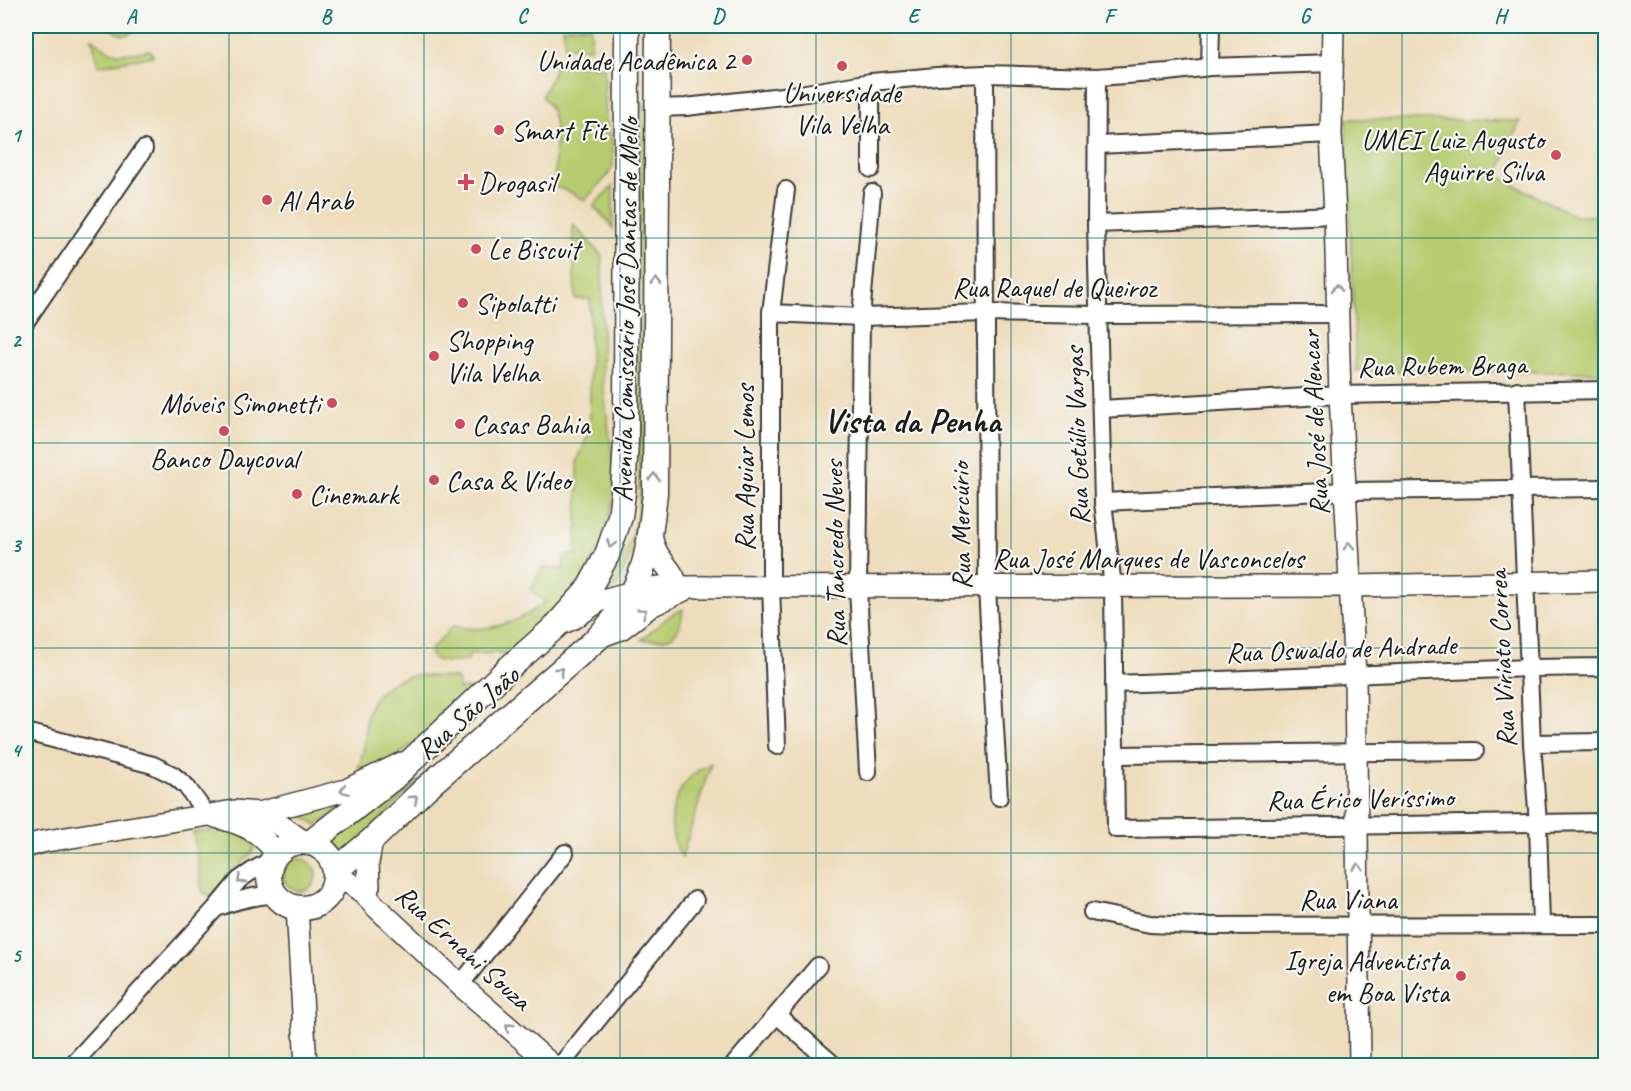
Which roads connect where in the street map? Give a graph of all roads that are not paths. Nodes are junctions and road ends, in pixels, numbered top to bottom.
1 (627, 26) edge
2 (658, 26) edge
3 (1211, 26) edge
4 (1333, 26) edge
5 (1333, 63) junction
6 (1210, 67) junction
7 (985, 74) junction
8 (1097, 77) junction
9 (870, 82) junction
10 (658, 108) junction
11 (1331, 134) junction
12 (1097, 145) junction
13 (144, 149) dead end
14 (871, 169) dead end
15 (786, 190) dead end
16 (872, 193) dead end
17 (1335, 215) junction
18 (1095, 224) junction
19 (986, 313) junction
20 (771, 314) junction
21 (1338, 314) junction
22 (1099, 315) junction
23 (861, 317) junction
24 (26, 321) edge
25 (1517, 390) junction
26 (1605, 390) edge
27 (1340, 395) junction
28 (1101, 409) junction
29 (1521, 488) junction
30 (1605, 488) edge
31 (1346, 491) junction
32 (1103, 502) junction
33 (650, 531) junction
34 (1605, 581) edge
35 (1525, 583) junction
36 (771, 586) junction
37 (1351, 586) junction
38 (1113, 587) junction
39 (683, 588) junction
40 (858, 588) junction
41 (987, 588) junction
42 (633, 593) junction
43 (555, 627) junction
44 (598, 638) junction
45 (1529, 668) junction
46 (1605, 668) edge
47 (1355, 675) junction
48 (1114, 684) junction
49 (26, 732) edge
50 (1605, 742) edge
51 (1532, 743) junction
52 (777, 747) dead end
53 (1475, 751) dead end
54 (1355, 752) junction
55 (1115, 755) junction
56 (416, 756) junction
57 (868, 772) dead end
58 (999, 797) dead end
59 (259, 813) junction
60 (207, 815) junction
61 (1605, 822) edge
62 (1538, 823) junction
63 (1357, 825) junction
64 (1116, 829) joint
65 (372, 840) junction
66 (307, 843) junction
67 (26, 847) edge
68 (565, 853) dead end
69 (275, 857) junction
70 (335, 872) junction
71 (276, 894) junction
72 (365, 894) junction
73 (695, 900) dead end
74 (297, 907) junction
75 (215, 909) junction
76 (1092, 912) dead end
77 (1359, 925) junction
78 (1541, 925) junction
79 (1605, 925) edge
80 (818, 966) dead end
81 (460, 985) junction
82 (777, 1015) junction
83 (71, 1065) edge
84 (306, 1065) edge
85 (553, 1065) edge
86 (560, 1065) edge
87 (733, 1065) edge
88 (835, 1065) edge
89 (1360, 1065) edge

1 -> 43 main road, Avenida Comissário José Dantas de Mello
2 - 10 main road, Avenida Comissário José Dantas de Mello
3 - 6 street
4 - 5 street, Rua José de Alencar
5 - 6 street
5 - 11 street, Rua José de Alencar
6 - 8 street
7 - 8 street
7 - 9 street
7 - 19 street, Rua Mercúrio
8 - 12 street, Rua Getúlio Vargas
9 - 10 street
9 - 14 street
33 -> 10 main road, Avenida Comissário José Dantas de Mello
11 - 12 street
11 - 17 street, Rua José de Alencar
12 - 18 street, Rua Getúlio Vargas
13 - 24 street
15 - 20 street, Rua Aguiar Lemos
16 - 23 street, Rua Tancredo Neves
17 - 18 street
21 -> 17 street, Rua José de Alencar
18 - 22 street, Rua Getúlio Vargas
19 - 22 street, Rua Raquel de Queiroz
19 - 23 street, Rua Raquel de Queiroz
19 - 41 street, Rua Mercúrio
20 - 23 street, Rua Raquel de Queiroz
20 - 36 street, Rua Aguiar Lemos
21 - 22 street, Rua Raquel de Queiroz
21 - 27 street, Rua José de Alencar
22 - 28 street, Rua Getúlio Vargas
23 - 40 street, Rua Tancredo Neves
25 - 26 street, Rua Rubem Braga
25 - 27 street, Rua Rubem Braga
25 - 29 street, Rua Viriato Correa
27 - 28 street, Rua Rubem Braga
27 - 31 street, Rua José de Alencar
28 - 32 street, Rua Getúlio Vargas
29 - 30 street
29 - 31 street
29 - 35 street, Rua Viriato Correa
31 - 32 street
37 -> 31 street, Rua José de Alencar
32 - 38 street, Rua Getúlio Vargas
33 - 39 street
33 - 42 main road, Avenida Comissário José Dantas de Mello
34 - 35 street, Rua José Marques de Vasconcelos
35 - 37 street, Rua José Marques de Vasconcelos
35 - 45 street, Rua Viriato Correa
36 - 39 street, Rua José Marques de Vasconcelos
36 - 40 street, Rua José Marques de Vasconcelos
36 - 52 street, Rua Aguiar Lemos
37 - 38 street, Rua José Marques de Vasconcelos
37 - 47 street, Rua José de Alencar
38 - 41 street, Rua José Marques de Vasconcelos
38 - 48 street, Rua Getúlio Vargas
39 - 42 street, Rua José Marques de Vasconcelos
44 -> 39 street, Rua José Marques de Vasconcelos
40 - 41 street, Rua José Marques de Vasconcelos
40 - 57 street, Rua Tancredo Neves
41 - 58 street, Rua Mercúrio
42 - 43 street, Rua José Marques de Vasconcelos
42 - 44 main road, Rua São João
43 - 56 main road, Rua São João
65 -> 44 main road, Rua São João
45 - 46 street, Rua Oswaldo de Andrade
45 - 47 street, Rua Oswaldo de Andrade
45 - 51 street, Rua Viriato Correa
47 - 48 street, Rua Oswaldo de Andrade
47 - 54 street, Rua José de Alencar
48 - 55 street, Rua Getúlio Vargas
49 - 60 street
50 - 51 street
51 - 62 street, Rua Viriato Correa
53 - 54 street
54 - 55 street
54 - 63 street, Rua José de Alencar
55 - 64 street, Rua Getúlio Vargas
56 -> 59 street
56 - 66 main road, Rua São João
59 - 60 street
59 - 66 street
60 - 67 street
60 - 69 street
61 - 62 street, Rua Érico Veríssimo
62 - 63 street, Rua Érico Veríssimo
62 - 78 street, Rua Viriato Correa
63 - 64 street, Rua Érico Veríssimo
77 -> 63 street, Rua José de Alencar
65 - 70 main road, Rua São João
65 - 72 street
66 - 69 main road
66 - 70 main road
68 - 81 street
69 - 71 main road
69 -> 75 street
70 - 72 street, Rua Ernani Souza
70 - 74 main road
71 - 74 main road
71 - 75 street
72 - 81 street, Rua Ernani Souza
73 - 86 street
74 - 84 street
75 - 83 street
76 - 77 street, Rua Viana
77 - 78 street, Rua Viana
77 - 89 street, Rua José de Alencar
78 - 79 street, Rua Viana
80 - 82 street
85 -> 81 street, Rua Ernani Souza
82 - 87 street
82 - 88 street

